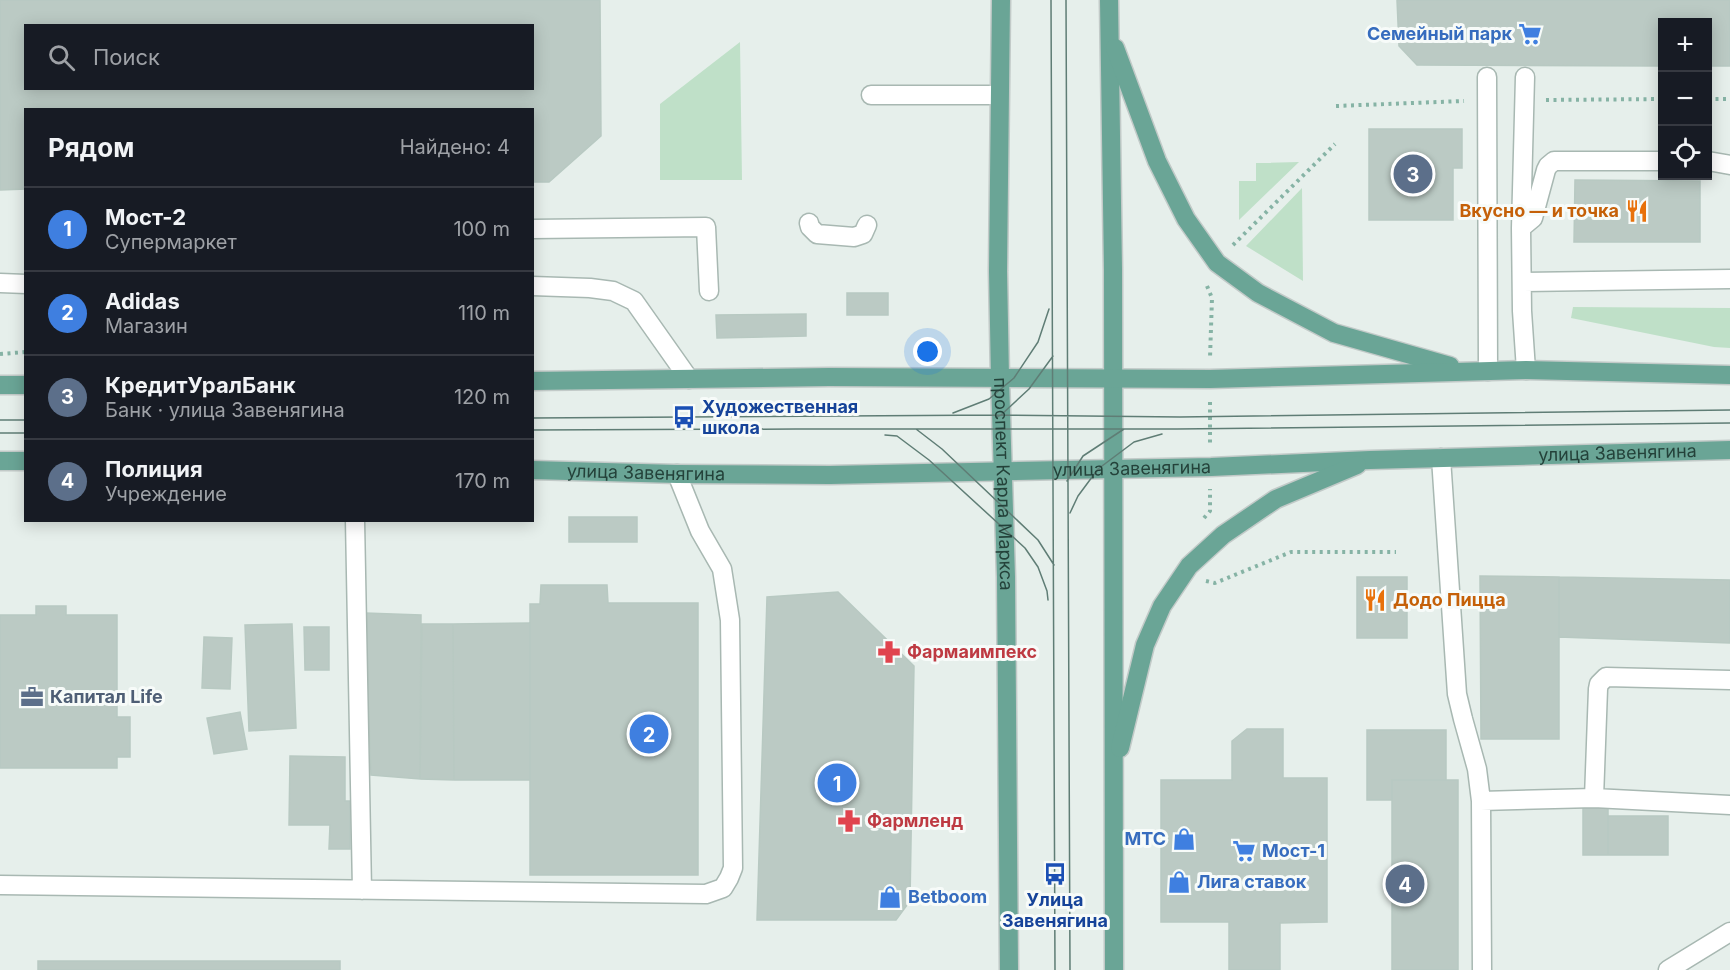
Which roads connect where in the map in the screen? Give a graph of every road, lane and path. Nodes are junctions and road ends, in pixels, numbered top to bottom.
1 (1001, 0) edge
2 (1109, 0) edge
3 (1110, 34) junction
4 (1487, 77) dead end
5 (1525, 77) dead end
6 (871, 94) dead end
7 (999, 96) junction
8 (1712, 99) edge
9 (1730, 99) edge
10 (1335, 144) dead end
11 (1658, 161) edge
12 (1712, 162) edge
13 (1730, 165) edge
14 (809, 223) dead end
15 (867, 225) dead end
16 (1521, 228) junction
17 (534, 229) edge
18 (1230, 249) dead end
19 (1204, 279) dead end
20 (1730, 279) edge
21 (1522, 282) junction
22 (0, 283) edge
23 (24, 284) edge
24 (534, 286) edge
25 (709, 291) dead end
26 (24, 352) edge
27 (0, 354) edge
28 (1526, 370) junction
29 (1488, 371) junction
30 (1469, 372) junction
31 (1730, 375) edge
32 (1000, 378) junction
33 (1113, 378) junction
34 (689, 379) junction
35 (1210, 379) junction
36 (534, 381) edge
37 (0, 385) edge
38 (24, 385) edge
39 (1730, 450) edge
40 (1441, 458) junction
41 (1370, 460) junction
42 (0, 461) edge
43 (24, 461) edge
44 (1211, 467) junction
45 (1113, 469) junction
46 (534, 470) edge
47 (1002, 471) junction
48 (677, 474) junction
49 (1203, 519) dead end
50 (355, 522) edge
51 (1396, 552) dead end
52 (1205, 581) dead end
53 (1730, 680) edge
54 (1113, 776) junction
55 (1594, 798) junction
56 (1481, 801) junction
57 (1730, 805) edge
58 (0, 885) edge
59 (362, 890) junction
60 (1730, 932) edge
61 (1008, 970) edge
62 (1114, 970) edge
63 (1482, 970) edge
64 (1668, 970) edge

1 - 7 main road, проспект Карла Маркса
2 - 3 main road
3 - 30 main road
3 - 33 main road
4 - 29 lane
5 - 16 lane
6 - 7 lane
7 - 32 main road, проспект Карла Маркса
8 - 9 path
10 - 18 path
11 - 16 lane
12 - 13 lane
14 - 15 lane
16 - 21 lane
17 - 25 lane
19 - 35 path
20 - 21 lane
21 - 28 lane
22 - 23 lane
24 - 34 lane
26 - 27 path
28 - 29 main road
28 - 31 main road
29 - 30 main road
30 - 35 main road
32 - 33 main road
32 - 34 main road
32 - 47 main road, проспект Карла Маркса
33 - 35 main road
33 - 45 main road
34 - 36 main road
35 - 44 path
37 - 38 main road
39 - 40 main road, улица Завенягина
40 - 41 main road, улица Завенягина
40 - 56 lane
41 - 44 main road, улица Завенягина
41 - 54 main road
42 - 43 main road
44 - 45 main road, улица Завенягина
44 - 49 path
45 - 47 main road, улица Завенягина
45 - 54 main road
46 - 48 main road, улица Завенягина
47 - 48 main road, улица Завенягина
47 - 61 main road, проспект Карла Маркса
48 - 59 lane
50 - 59 lane
51 - 52 path
53 - 55 lane
54 - 62 main road
55 - 56 lane
55 - 57 lane
56 - 63 lane
58 - 59 lane
60 - 64 lane

